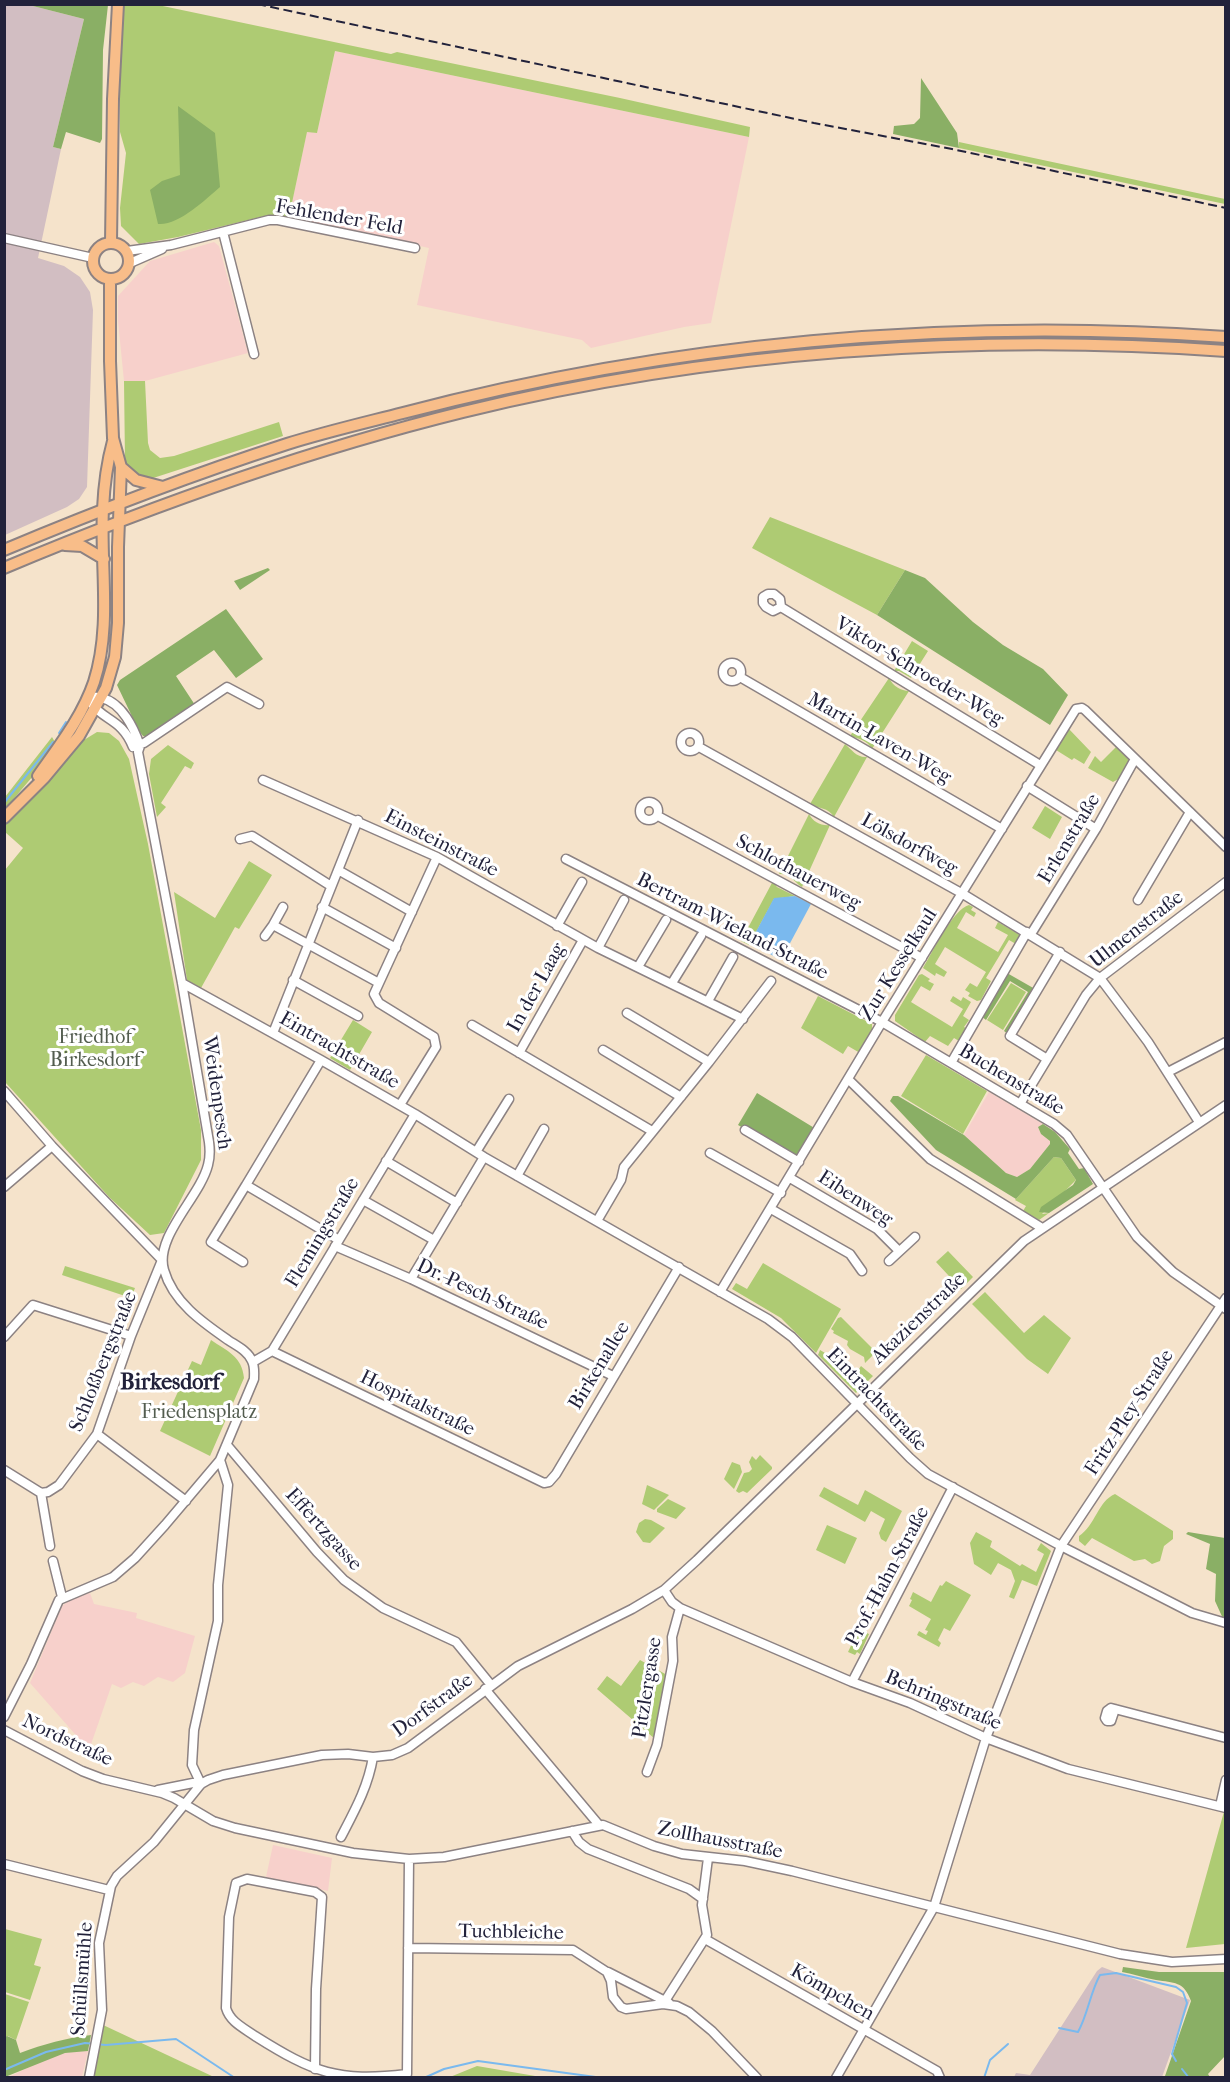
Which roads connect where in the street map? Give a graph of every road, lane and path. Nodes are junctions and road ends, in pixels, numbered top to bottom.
1 (118, 4) edge
2 (223, 232) junction
3 (4, 238) edge
4 (111, 242) junction
5 (171, 245) junction
6 (416, 248) dead end
7 (127, 251) junction
8 (93, 258) junction
9 (130, 263) junction
10 (110, 279) junction
11 (1226, 337) edge
12 (1226, 351) edge
13 (254, 354) dead end
14 (113, 438) junction
15 (121, 467) junction
16 (163, 487) junction
17 (120, 503) junction
18 (103, 509) junction
19 (119, 520) junction
20 (103, 527) junction
21 (59, 545) junction
22 (4, 550) edge
23 (104, 560) junction
24 (4, 568) edge
25 (781, 607) dead end
26 (740, 677) dead end
27 (101, 697) junction
28 (88, 698) junction
29 (259, 704) dead end
30 (95, 708) junction
31 (136, 747) junction
32 (699, 747) dead end
33 (1135, 759) junction
34 (1040, 765) junction
35 (263, 780) dead end
36 (1027, 786) junction
37 (20, 801) junction
38 (1190, 812) junction
39 (658, 816) dead end
40 (4, 818) edge
41 (358, 820) junction
42 (1002, 829) junction
43 (1096, 829) junction
44 (240, 839) dead end
45 (1226, 847) edge
46 (437, 857) junction
47 (566, 859) dead end
48 (338, 870) junction
49 (582, 882) dead end
50 (1226, 882) edge
51 (331, 886) junction
52 (963, 894) junction
53 (624, 900) dead end
54 (1138, 900) dead end
55 (283, 907) dead end
56 (322, 907) junction
57 (412, 912) junction
58 (666, 920) dead end
59 (273, 925) junction
60 (557, 926) junction
61 (1029, 933) junction
62 (265, 936) dead end
63 (701, 936) dead end
64 (583, 940) junction
65 (307, 945) junction
66 (396, 948) junction
67 (597, 948) junction
68 (1060, 952) junction
69 (734, 957) dead end
70 (922, 958) junction
71 (638, 967) junction
72 (1100, 978) junction
73 (293, 980) junction
74 (771, 981) dead end
75 (182, 983) junction
76 (379, 983) junction
77 (672, 983) junction
78 (708, 1001) junction
79 (627, 1013) dead end
80 (358, 1016) dead end
81 (743, 1018) junction
82 (882, 1023) junction
83 (472, 1026) dead end
84 (273, 1033) junction
85 (1226, 1042) edge
86 (603, 1050) dead end
87 (519, 1053) junction
88 (321, 1059) junction
89 (1047, 1059) junction
90 (710, 1062) junction
91 (951, 1063) junction
92 (1168, 1072) junction
93 (849, 1080) junction
94 (4, 1091) edge
95 (681, 1097) junction
96 (509, 1099) dead end
97 (1020, 1104) junction
98 (400, 1105) junction
99 (1226, 1105) edge
100 (415, 1114) junction
101 (1199, 1122) junction
102 (544, 1130) dead end
103 (652, 1131) junction
104 (745, 1131) dead end
105 (52, 1146) junction
106 (710, 1153) dead end
107 (480, 1155) junction
108 (386, 1161) junction
109 (799, 1162) junction
110 (517, 1176) junction
111 (790, 1178) junction
112 (246, 1185) junction
113 (4, 1187) edge
114 (1103, 1188) junction
115 (781, 1193) junction
116 (363, 1200) junction
117 (457, 1203) junction
118 (771, 1209) junction
119 (597, 1221) junction
120 (1042, 1228) junction
121 (915, 1237) dead end
122 (434, 1240) junction
123 (337, 1243) junction
124 (899, 1251) junction
125 (162, 1260) junction
126 (889, 1261) dead end
127 (243, 1262) dead end
128 (679, 1267) junction
129 (862, 1271) dead end
130 (411, 1279) junction
131 (720, 1292) junction
132 (1224, 1304) edge
133 (131, 1336) junction
134 (4, 1337) edge
135 (272, 1351) junction
136 (253, 1362) junction
137 (613, 1376) junction
138 (856, 1404) junction
139 (97, 1434) junction
140 (227, 1445) junction
141 (220, 1460) junction
142 (4, 1470) edge
143 (549, 1482) joint
144 (953, 1487) junction
145 (41, 1493) junction
146 (186, 1501) junction
147 (50, 1546) dead end
148 (1061, 1546) junction
149 (53, 1561) dead end
150 (664, 1590) junction
151 (62, 1597) junction
152 (680, 1608) junction
153 (1226, 1623) edge
154 (852, 1682) junction
155 (488, 1687) junction
156 (1115, 1709) dead end
157 (4, 1717) edge
158 (4, 1730) edge
159 (986, 1738) junction
160 (1226, 1738) edge
161 (373, 1757) junction
162 (647, 1772) dead end
163 (1226, 1780) edge
164 (201, 1784) junction
165 (156, 1791) junction
166 (184, 1804) junction
167 (1223, 1807) edge
168 (599, 1826) junction
169 (572, 1831) junction
170 (341, 1837) dead end
171 (708, 1858) junction
172 (410, 1859) junction
173 (4, 1864) edge
174 (109, 1890) junction
175 (703, 1899) junction
176 (934, 1907) junction
177 (705, 1939) junction
178 (408, 1948) junction
179 (1222, 1959) edge
180 (607, 1972) junction
181 (664, 2002) junction
182 (864, 2030) junction
183 (315, 2069) junction
184 (89, 2078) edge
185 (758, 2078) edge
186 (836, 2078) edge
187 (940, 2078) edge

1 - 4 main road
2 - 5 street, Fehlender Feld
2 - 6 street, Fehlender Feld
2 - 13 street
3 - 8 street
4 - 7 main road
4 - 8 main road
5 - 7 street, Fehlender Feld
5 - 9 street, Fehlender Feld
7 - 9 main road
8 - 10 main road
9 - 10 main road
10 - 14 main road
11 - 16 main road
12 - 19 main road
14 - 15 main road
14 - 18 main road
15 - 16 main road
15 - 17 main road
16 - 17 main road
17 - 18 main road
17 - 19 main road
18 - 20 main road
18 - 22 main road
19 - 20 main road
19 - 27 main road
20 - 21 main road
20 - 23 main road
21 - 23 main road
21 - 24 main road
23 - 28 main road
25 - 34 street, Viktor-Schroeder-Weg
26 - 42 street, Martin-Laven-Weg
27 - 28 street
27 - 30 main road
27 - 31 street, Weidenpesch
28 - 30 street, Weidenpesch
28 - 37 main road
29 - 31 street
30 - 31 street, Weidenpesch
30 - 37 main road
31 - 75 street, Weidenpesch
32 - 52 street, Lölsdorfweg
33 - 34 street, Zur Kesselkaul
33 - 38 street
33 - 43 street, Erlenstraße
34 - 36 street, Zur Kesselkaul
35 - 41 street, Einsteinstraße
36 - 42 street, Zur Kesselkaul
36 - 43 street
37 - 40 main road
38 - 45 street
38 - 54 street, Ulmenstraße
39 - 70 street, Schlothauerweg
41 - 46 street, Einsteinstraße
41 - 48 street
42 - 52 street, Zur Kesselkaul
43 - 61 street, Erlenstraße
44 - 51 street
46 - 57 street
46 - 60 street, Einsteinstraße
47 - 82 street, Bertram-Wieland-Straße
48 - 51 street
48 - 57 street
49 - 60 street
50 - 72 street, Ulmenstraße
51 - 56 street
52 - 61 street, Lölsdorfweg
52 - 70 street, Zur Kesselkaul
53 - 67 street
55 - 59 street
56 - 65 street
56 - 66 street
57 - 66 street
58 - 71 street
59 - 62 street
59 - 65 street
60 - 64 street, Einsteinstraße
61 - 68 street, Lölsdorfweg
61 - 91 street, Erlenstraße
63 - 77 street
64 - 67 street, Einsteinstraße
64 - 87 street, In der Laag
65 - 73 street
65 - 76 street
66 - 76 street
67 - 71 street, Einsteinstraße
68 - 72 street, Lölsdorfweg
68 - 89 street
69 - 78 street
70 - 82 street, Zur Kesselkaul
71 - 77 street, Einsteinstraße
72 - 89 street, Ulmenstraße
72 - 92 street
73 - 80 street
73 - 84 street
74 - 81 street
75 - 84 street, Eintrachtstraße
75 - 125 street, Weidenpesch
76 - 98 street
77 - 78 street, Einsteinstraße
78 - 81 street, Einsteinstraße
79 - 90 street
81 - 90 street
82 - 91 street, Buchenstraße
82 - 93 street, Zur Kesselkaul
83 - 87 street, In der Laag
84 - 88 street, Eintrachtstraße
85 - 92 street
86 - 95 street
87 - 103 street, In der Laag
88 - 98 street, Eintrachtstraße
88 - 112 street
89 - 97 street, Ulmenstraße
90 - 95 street
91 - 97 street, Buchenstraße
92 - 101 street
93 - 109 street, Zur Kesselkaul
93 - 120 street
94 - 105 street
95 - 103 street
96 - 107 street
97 - 114 street, Buchenstraße
98 - 100 street, Eintrachtstraße
99 - 101 street, Akazienstraße
100 - 107 street, Eintrachtstraße
100 - 108 street, Flemingstraße
101 - 114 street, Akazienstraße
102 - 110 street
103 - 119 street
104 - 109 street
105 - 113 street
105 - 125 street
106 - 115 street
107 - 110 street, Eintrachtstraße
107 - 117 street
108 - 116 street, Flemingstraße
108 - 117 street
109 - 111 street, Zur Kesselkaul
110 - 119 street, Eintrachtstraße
111 - 115 street, Zur Kesselkaul
111 - 124 street, Eibenweg
112 - 123 street, Dr.-Pesch-Straße
112 - 127 street
114 - 120 street, Akazienstraße
114 - 132 street, Buchenstraße
115 - 118 street, Zur Kesselkaul
116 - 122 street
116 - 123 street, Flemingstraße
117 - 122 street
118 - 129 street
118 - 131 street, Zur Kesselkaul
119 - 128 street, Eintrachtstraße
120 - 138 street, Akazienstraße
121 - 124 street, Eibenweg
122 - 130 street
123 - 130 street, Dr.-Pesch-Straße
123 - 135 street, Flemingstraße
124 - 126 street, Eibenweg
125 - 133 street, Schloßbergstraße
125 - 136 street
128 - 131 street, Eintrachtstraße
128 - 137 street, Birkenallee
130 - 137 street, Dr.-Pesch-Straße
131 - 138 street, Eintrachtstraße
132 - 148 street, Fritz-Pley-Straße
133 - 134 street
133 - 139 street, Schloßbergstraße
135 - 136 street, Flemingstraße
135 - 143 street, Hospitalstraße
136 - 140 street
137 - 143 street, Birkenallee
138 - 144 street, Eintrachtstraße
138 - 150 street, Akazienstraße
139 - 145 street, Schloßbergstraße
139 - 146 street
140 - 141 street
140 - 155 street, Effertzgasse
141 - 146 street
141 - 164 street
142 - 145 street
144 - 148 street, Eintrachtstraße
144 - 154 street, Prof.-Hahn-Straße
145 - 147 street
146 - 151 street
148 - 153 street, Eintrachtstraße
148 - 159 street, Fritz-Pley-Straße
149 - 151 street
150 - 152 street, Behringstraße
150 - 155 street, Dorfstraße
151 - 157 street
152 - 154 street, Behringstraße
152 - 162 street, Pitzlergasse
154 - 159 street, Behringstraße
155 - 161 street, Dorfstraße
155 - 168 street, Effertzgasse
156 - 160 street
158 - 165 street, Nordstraße
159 - 167 street, Behringstraße
159 - 176 street, Fritz-Pley-Straße
161 - 164 street, Dorfstraße
161 - 170 street
163 - 167 street
164 - 165 street, Dorfstraße
164 - 166 street
165 - 166 street, Nordstraße
166 - 172 street, Zollhausstraße
166 - 174 street, Schüllsmühle
168 - 169 street, Zollhausstraße
168 - 171 street, Zollhausstraße
169 - 172 street, Zollhausstraße
169 - 175 street
171 - 175 street
171 - 176 street, Zollhausstraße
172 - 178 street
173 - 174 street
174 - 184 street, Schüllsmühle
175 - 177 street
176 - 179 street, Zollhausstraße
176 - 182 street, Fritz-Pley-Straße
177 - 181 street
177 - 182 street, Kömpchen
178 - 180 street, Tuchbleiche
178 - 183 street
180 - 181 street, Tuchbleiche
180 - 181 street, Tuchbleiche
181 - 185 street, Tuchbleiche
182 - 186 street, Fritz-Pley-Straße
182 - 187 street, Kömpchen
183 - 183 street

